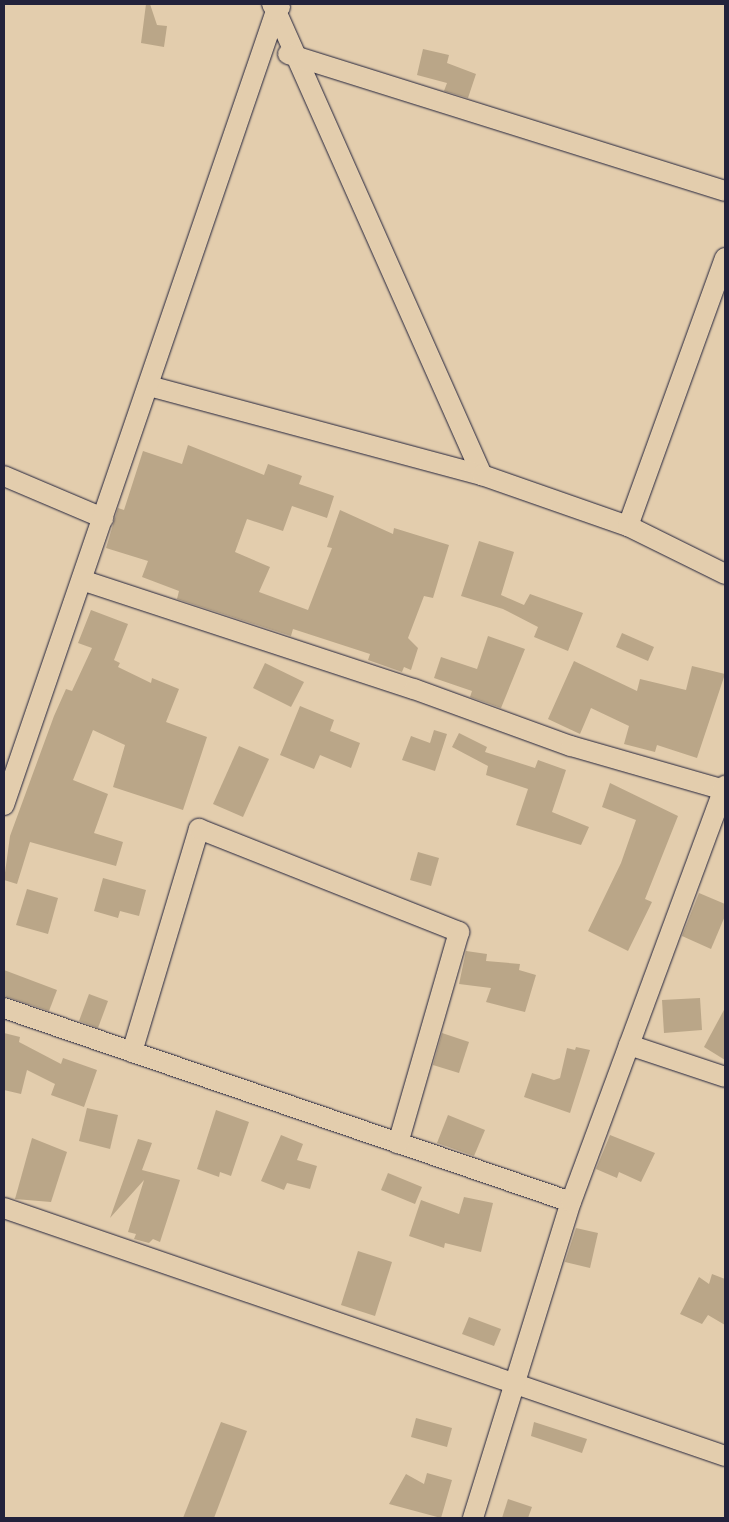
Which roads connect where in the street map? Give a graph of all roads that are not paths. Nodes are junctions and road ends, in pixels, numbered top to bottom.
1 (277, 6) edge
2 (264, 47) junction
3 (296, 56) junction
4 (725, 191) edge
5 (725, 258) edge
6 (149, 386) junction
7 (482, 475) junction
8 (4, 476) edge
9 (103, 518) junction
10 (628, 526) junction
11 (725, 574) edge
12 (82, 580) junction
13 (724, 788) edge
14 (4, 805) edge
15 (4, 1008) edge
16 (629, 1045) junction
17 (132, 1052) junction
18 (725, 1077) edge
19 (398, 1143) junction
20 (571, 1202) junction
21 (4, 1208) edge
22 (513, 1384) junction
23 (725, 1456) edge
24 (473, 1518) edge

1 - 2 street
1 - 3 street
2 - 3 street
2 - 6 street
3 - 4 street
3 - 7 street
5 - 10 street
6 - 7 street
6 - 9 street
7 - 10 street
8 - 9 street
9 - 12 street
10 - 11 street
12 - 13 street
12 - 14 street
13 - 16 street
15 - 17 street
16 - 18 street
16 - 20 street
17 - 19 street
17 - 19 street
19 - 20 street
20 - 22 street
21 - 22 street
22 - 23 street
22 - 24 street

